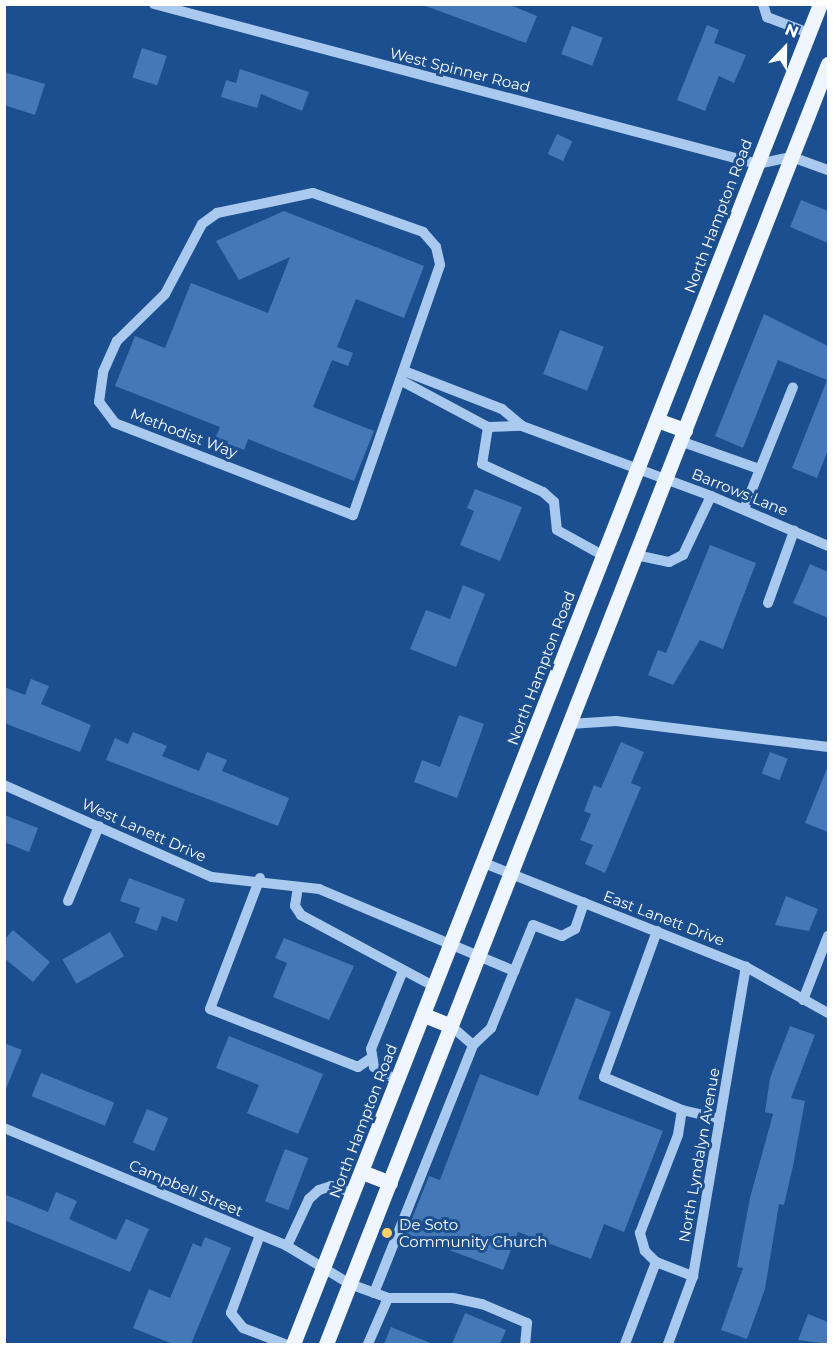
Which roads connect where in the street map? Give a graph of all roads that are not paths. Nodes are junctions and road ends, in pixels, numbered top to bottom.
1 (154, 4) edge
2 (763, 4) edge
3 (820, 4) edge
4 (809, 33) junction
5 (828, 64) edge
6 (792, 157) junction
7 (758, 164) junction
8 (828, 170) edge
9 (402, 376) junction
10 (793, 387) dead end
11 (657, 420) junction
12 (522, 426) junction
13 (488, 427) junction
14 (683, 435) junction
15 (638, 468) junction
16 (759, 469) junction
17 (668, 479) junction
18 (711, 496) junction
19 (744, 509) junction
20 (797, 532) junction
21 (828, 546) edge
22 (636, 555) junction
23 (604, 556) junction
24 (768, 603) dead end
25 (570, 724) junction
26 (828, 747) edge
27 (4, 785) edge
28 (99, 826) junction
29 (484, 862) junction
30 (510, 876) junction
31 (260, 878) junction
32 (298, 887) junction
33 (68, 901) dead end
34 (584, 903) junction
35 (657, 931) junction
36 (828, 936) edge
37 (452, 944) junction
38 (478, 957) junction
39 (746, 967) junction
40 (514, 971) junction
41 (402, 973) junction
42 (435, 987) junction
43 (803, 1000) junction
44 (828, 1013) edge
45 (424, 1016) junction
46 (451, 1026) junction
47 (473, 1046) junction
48 (370, 1059) junction
49 (398, 1081) junction
50 (682, 1110) junction
51 (720, 1119) junction
52 (4, 1128) edge
53 (363, 1172) junction
54 (390, 1183) junction
55 (354, 1193) junction
56 (260, 1235) junction
57 (287, 1246) junction
58 (656, 1262) junction
59 (326, 1266) junction
60 (693, 1276) junction
61 (350, 1284) junction
62 (374, 1293) junction
63 (388, 1299) junction
64 (285, 1344) edge
65 (293, 1344) edge
66 (326, 1344) edge
67 (368, 1344) edge
68 (525, 1344) edge
69 (625, 1344) edge
70 (668, 1344) edge

1 - 7 street, West Spinner Road
2 - 4 street
3 - 4 main road, North Hampton Road
4 - 7 main road, North Hampton Road
5 - 6 main road
6 - 7 street
6 - 8 street
6 - 14 main road
7 - 11 main road, North Hampton Road
9 - 9 street, Methodist Way
9 - 12 street
9 - 13 street
10 - 16 street
11 - 14 main road
11 - 15 main road, North Hampton Road
12 - 13 street
12 - 15 street
13 - 23 street
14 - 16 street
14 - 17 main road
15 - 17 street, Barrows Lane
15 - 23 main road, North Hampton Road
16 - 19 street
17 - 18 street, Barrows Lane
17 - 22 main road
18 - 19 street, Barrows Lane
18 - 22 street
19 - 20 street, Barrows Lane
20 - 21 street, Barrows Lane
20 - 24 street
22 - 25 main road
23 - 29 main road, North Hampton Road
25 - 26 street
25 - 30 main road
27 - 28 street, West Lanett Drive
28 - 31 street, West Lanett Drive
28 - 33 street
29 - 30 street, East Lanett Drive
29 - 37 main road, North Hampton Road
30 - 34 street, East Lanett Drive
30 - 38 main road
31 - 32 street, West Lanett Drive
31 - 48 street
32 - 37 street, West Lanett Drive
32 - 41 street
34 - 35 street, East Lanett Drive
34 - 40 street
35 - 39 street, East Lanett Drive
35 - 50 street
36 - 43 street
37 - 38 street, West Lanett Drive
37 - 42 main road, North Hampton Road
38 - 40 street, West Lanett Drive
38 - 46 main road
39 - 43 street, East Lanett Drive
39 - 51 street, North Lyndalyn Avenue
40 - 47 street
41 - 42 street
41 - 48 street
42 - 45 main road, North Hampton Road
43 - 44 street, East Lanett Drive
45 - 46 main road
45 - 49 main road, North Hampton Road
46 - 47 street
46 - 54 main road
47 - 62 street
48 - 49 street
49 - 53 main road, North Hampton Road
50 - 51 street
50 - 58 street
51 - 60 street, North Lyndalyn Avenue
52 - 56 street, Campbell Street
53 - 54 main road
53 - 55 main road, North Hampton Road
54 - 61 main road
55 - 57 street
55 - 59 main road, North Hampton Road
56 - 57 street, Campbell Street
56 - 64 street
57 - 59 street, Campbell Street
58 - 60 street
58 - 69 street
59 - 61 street, Campbell Street
59 - 65 main road, North Hampton Road
60 - 70 street, North Lyndalyn Avenue
61 - 62 street, Campbell Street
61 - 66 main road
62 - 63 street, Campbell Street
63 - 67 street
63 - 68 street

